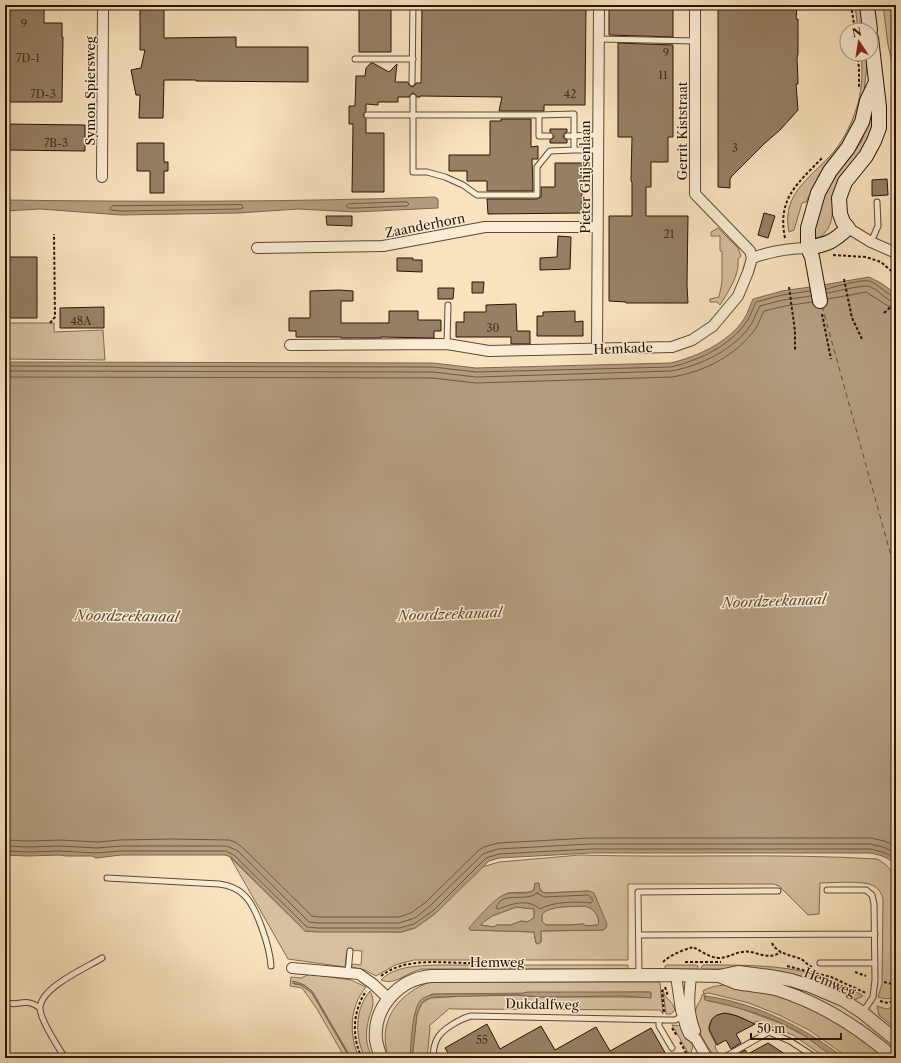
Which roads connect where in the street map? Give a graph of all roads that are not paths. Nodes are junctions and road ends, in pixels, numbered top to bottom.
1 (103, 5) edge
2 (413, 5) edge
3 (599, 5) edge
4 (695, 5) edge
5 (867, 5) edge
6 (869, 22) edge
7 (599, 39) junction
8 (696, 41) junction
9 (355, 58) dead end
10 (413, 59) junction
11 (874, 62) edge
12 (412, 82) dead end
13 (876, 82) junction
14 (413, 97) dead end
15 (539, 114) junction
16 (367, 115) dead end
17 (413, 115) junction
18 (598, 135) junction
19 (550, 136) dead end
20 (568, 136) dead end
21 (574, 136) junction
22 (574, 150) junction
23 (598, 150) junction
24 (102, 177) dead end
25 (877, 202) dead end
26 (598, 228) junction
27 (848, 228) junction
28 (871, 242) junction
29 (257, 248) dead end
30 (810, 252) junction
31 (896, 253) edge
32 (752, 258) junction
33 (448, 305) dead end
34 (821, 306) road end
35 (447, 344) junction
36 (290, 345) dead end
37 (597, 349) junction
38 (107, 878) dead end
39 (827, 890) dead end
40 (778, 891) dead end
41 (875, 934) junction
42 (639, 935) junction
43 (350, 951) dead end
44 (102, 958) dead end
45 (820, 963) dead end
46 (875, 963) junction
47 (271, 966) dead end
48 (292, 968) dead end
49 (348, 973) junction
50 (639, 976) junction
51 (676, 976) junction
52 (691, 976) junction
53 (719, 976) junction
54 (389, 999) junction
55 (5, 1002) edge
56 (40, 1008) junction
57 (863, 1013) junction
58 (683, 1016) junction
59 (660, 1020) junction
60 (696, 1039) junction
61 (896, 1040) edge
62 (672, 1048) dead end
63 (705, 1057) edge
64 (65, 1058) edge
65 (381, 1058) edge
66 (433, 1058) edge
67 (723, 1058) edge
68 (816, 1058) edge
69 (894, 1058) edge

1 - 24 street, Symon Spiersweg
2 - 10 lane
3 - 7 street, Pieter Ghijsenlaan
4 - 8 street, Gerrit Kiststraat
5 - 6 main road
7 - 8 lane
7 - 18 street, Pieter Ghijsenlaan
8 - 32 street, Gerrit Kiststraat
9 - 10 lane
10 - 12 lane
11 - 13 main road
13 - 27 main road
13 - 30 main road
14 - 17 lane
15 - 17 lane
15 - 19 lane
15 - 21 lane
16 - 17 lane
17 - 22 lane
18 - 21 lane
18 - 23 street, Pieter Ghijsenlaan
20 - 21 lane
21 - 22 lane
22 - 23 lane
23 - 26 street, Pieter Ghijsenlaan
25 - 28 lane
26 - 29 street, Zaanderhorn
26 - 37 street, Pieter Ghijsenlaan
27 - 28 street
27 - 30 main road
28 - 31 street
30 - 32 street
30 - 34 main road
32 - 37 street, Hemkade
33 - 35 lane
35 - 36 street, Hemkade
35 - 37 street, Hemkade
38 - 47 lane
39 - 41 lane
40 - 42 lane
41 - 42 lane
41 - 46 lane
42 - 50 lane
43 - 49 lane
44 - 56 lane
45 - 46 lane
46 - 57 lane
48 - 49 street
49 - 54 street
50 - 51 street, Hemweg
50 - 54 street, Hemweg
51 - 52 street, Hemweg
51 - 58 street
52 - 53 street, Hemweg
52 - 60 street
53 - 57 street, Hemweg
53 - 69 street, Hemweg
54 - 65 street, Hemweg
55 - 56 lane
56 - 64 lane
57 - 61 street, Hemweg
58 - 59 lane, Dukdalfweg
58 - 60 street
59 - 62 lane
59 - 66 lane, Dukdalfweg
60 - 63 street
67 - 68 lane

